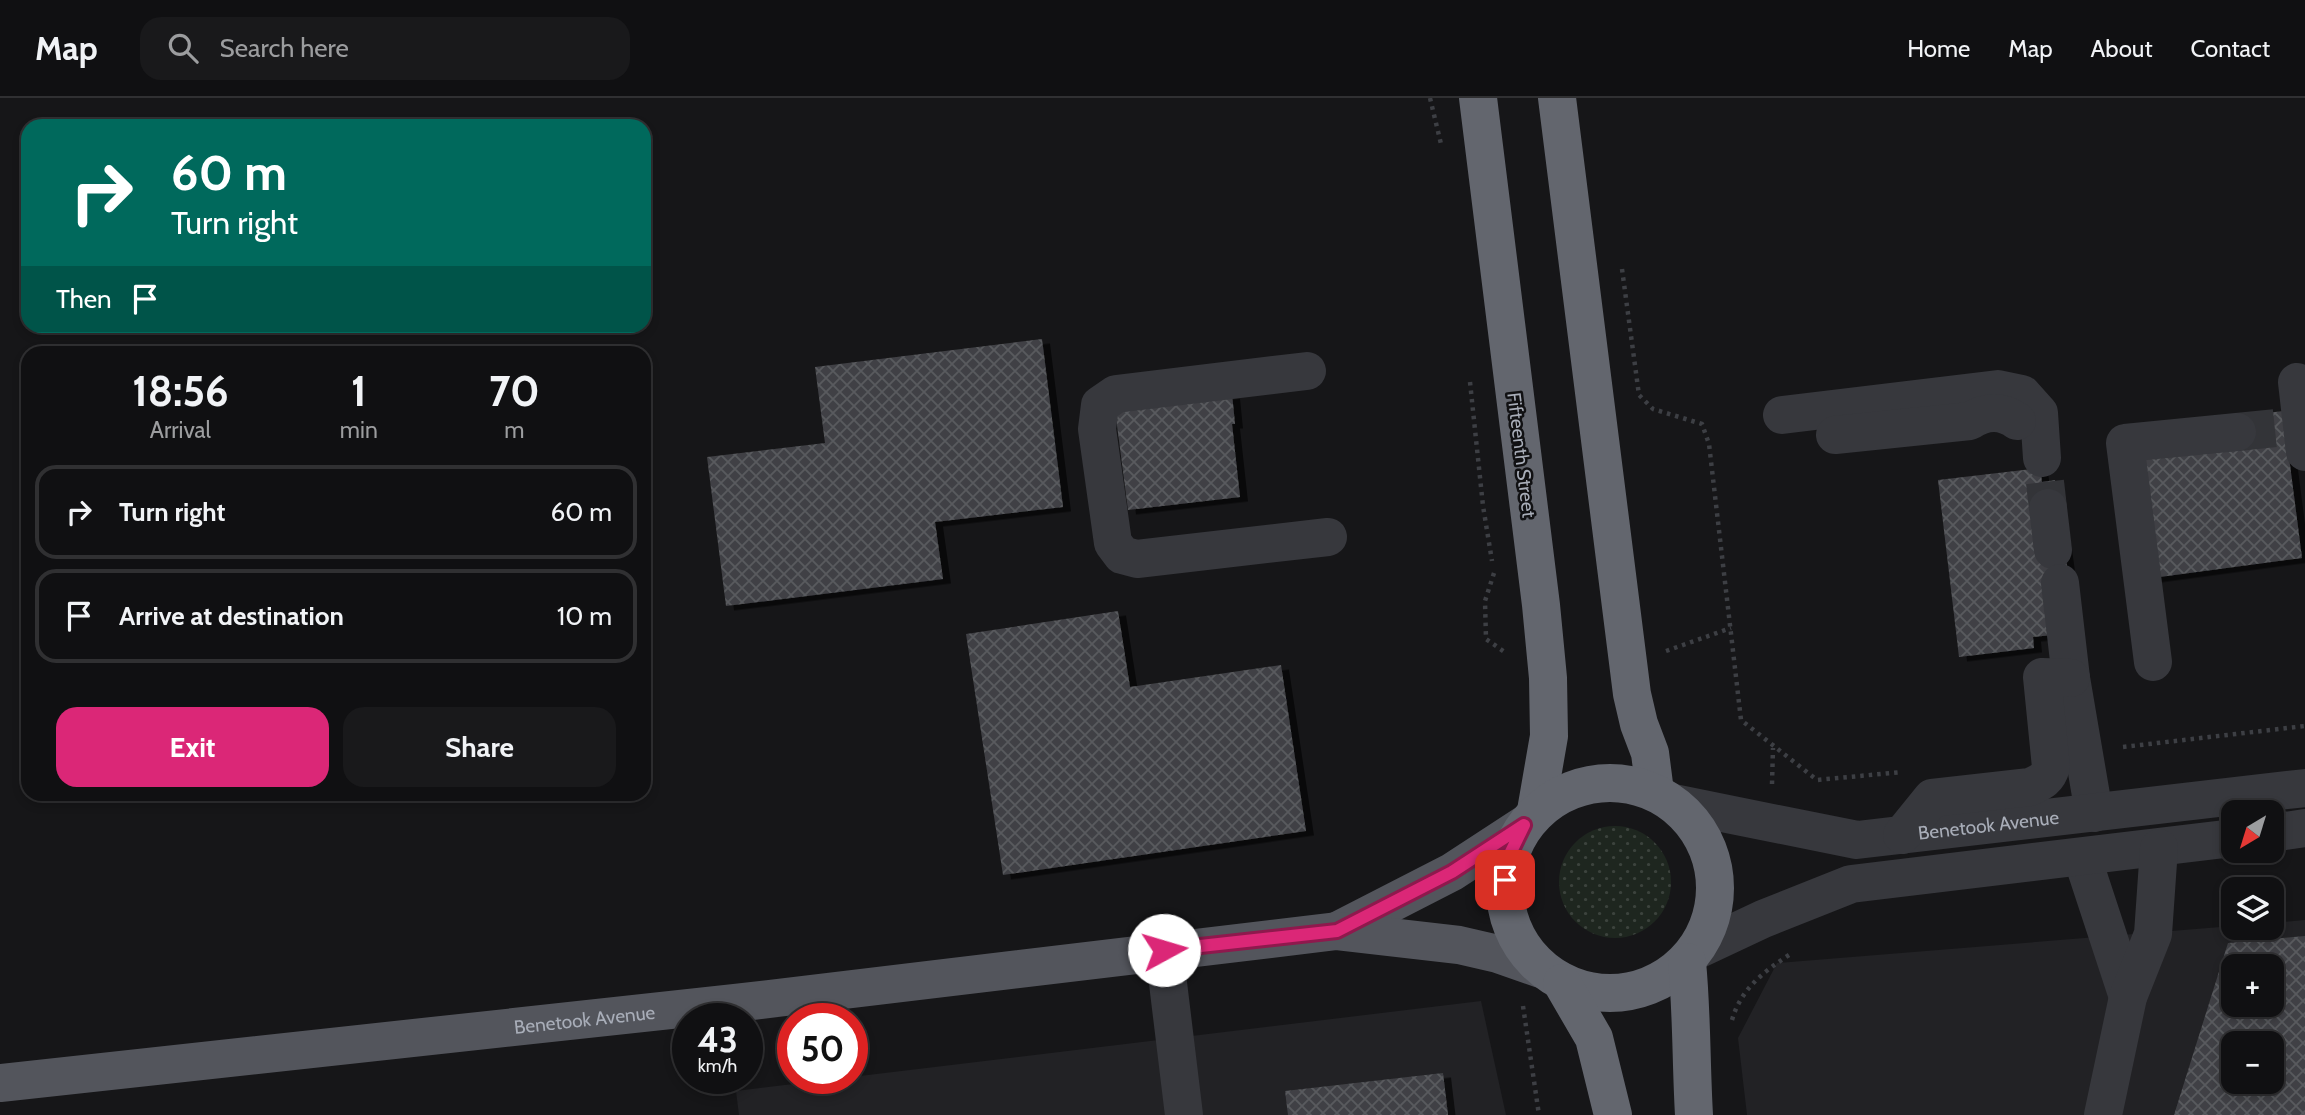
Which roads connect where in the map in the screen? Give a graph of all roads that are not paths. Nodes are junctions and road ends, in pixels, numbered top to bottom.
1 (1478, 98) edge
2 (1557, 98) edge
3 (1307, 371) dead end
4 (2297, 382) dead end
5 (1783, 428) dead end
6 (2237, 432) tunnel mouth
7 (2298, 435) edge
8 (1329, 550) dead end
9 (2152, 662) dead end
10 (2071, 678) junction
11 (2305, 788) edge
12 (1664, 797) junction
13 (2094, 813) junction
14 (1530, 818) junction
15 (2305, 828) edge
16 (2284, 831) edge
17 (1902, 835) junction
18 (2221, 840) edge
19 (2159, 848) junction
20 (2082, 857) junction
21 (1337, 931) junction
22 (1164, 950) junction
23 (1692, 956) junction
24 (1552, 976) junction
25 (2128, 997) junction
26 (0, 1083) edge
27 (1184, 1115) edge
28 (1614, 1115) edge
29 (1694, 1115) edge
30 (2103, 1115) edge

1 - 14 highway, Fifteenth Street
2 - 12 highway
3 - 8 street
4 - 7 street
5 - 10 street
6 - 9 street
10 - 13 street
10 - 17 street
11 - 13 street, Benetook Avenue
12 - 14 highway
12 - 17 street, Benetook Avenue
12 - 23 highway
13 - 17 street, Benetook Avenue
14 - 21 main road, Benetook Avenue
14 - 24 highway
15 - 16 street
18 - 19 street
19 - 20 street
19 - 25 street
20 - 23 street
20 - 25 street
21 - 22 main road, Benetook Avenue
21 - 24 main road, Benetook Avenue
22 - 26 main road, Benetook Avenue
22 - 27 street
23 - 24 highway
23 - 29 highway
24 - 28 highway
25 - 30 street

